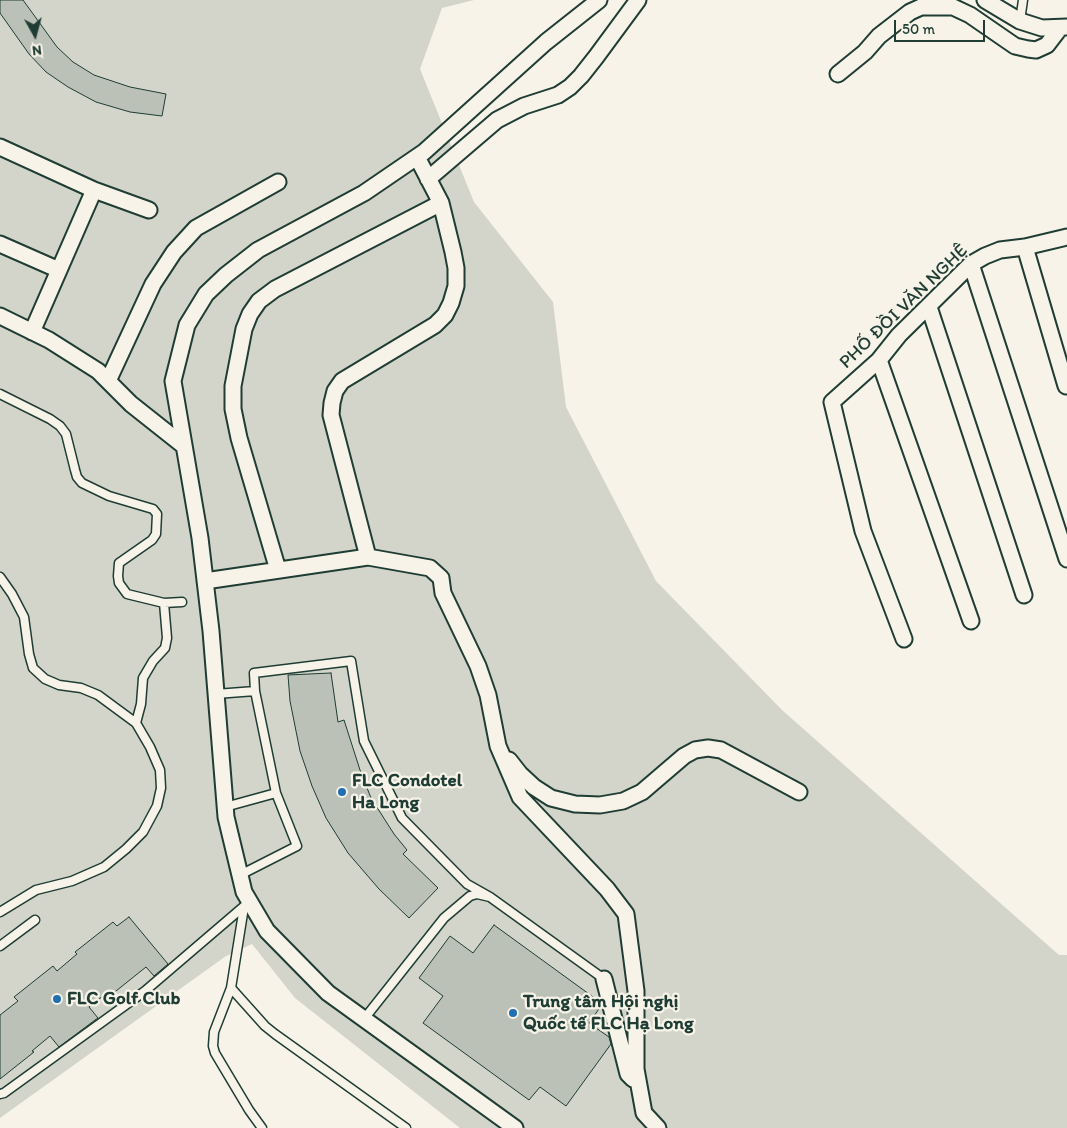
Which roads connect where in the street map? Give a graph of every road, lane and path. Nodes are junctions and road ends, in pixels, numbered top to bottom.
1 (599, 0) edge
2 (638, 0) edge
3 (985, 0) edge
4 (1023, 0) edge
5 (1020, 21) junction
6 (1064, 28) edge
7 (838, 74) dead end
8 (0, 147) edge
9 (417, 157) junction
10 (428, 178) junction
11 (278, 182) dead end
12 (94, 190) junction
13 (441, 204) junction
14 (149, 210) dead end
15 (1067, 237) edge
16 (0, 244) edge
17 (1025, 247) junction
18 (971, 264) junction
19 (59, 270) junction
20 (929, 307) junction
21 (0, 316) edge
22 (32, 332) junction
23 (879, 360) junction
24 (108, 381) junction
25 (1066, 386) edge
26 (0, 394) edge
27 (184, 446) junction
28 (368, 557) junction
29 (1067, 559) edge
30 (278, 570) junction
31 (0, 577) edge
32 (205, 581) junction
33 (1024, 595) dead end
34 (182, 602) dead end
35 (164, 603) junction
36 (971, 622) dead end
37 (904, 639) dead end
38 (255, 691) junction
39 (216, 694) junction
40 (136, 723) junction
41 (498, 746) junction
42 (276, 792) junction
43 (798, 792) dead end
44 (225, 807) junction
45 (240, 875) junction
46 (490, 897) junction
47 (246, 904) junction
48 (0, 912) edge
49 (34, 920) dead end
50 (0, 946) edge
51 (604, 978) joint
52 (231, 988) junction
53 (364, 1019) junction
54 (639, 1086) junction
55 (0, 1094) edge
56 (262, 1128) edge
57 (406, 1128) edge
58 (515, 1128) edge
59 (658, 1128) edge

1 - 9 street
2 - 10 street
3 - 5 street
4 - 5 lane
5 - 6 street
6 - 7 street
8 - 12 street
9 - 10 street
9 - 27 street
10 - 13 street
11 - 24 street
12 - 14 street
12 - 19 street
13 - 28 street
13 - 30 street
15 - 17 street, PHỐ ĐỒI VĂN NGHỆ
16 - 19 street
17 - 18 street, PHỐ ĐỒI VĂN NGHỆ
17 - 25 street
18 - 20 street, PHỐ ĐỒI VĂN NGHỆ
18 - 29 street
19 - 22 street
20 - 23 street, PHỐ ĐỒI VĂN NGHỆ
20 - 33 street
21 - 22 street
22 - 24 street
23 - 36 street
23 - 37 street, PHỐ ĐỒI VĂN NGHỆ
24 - 27 street
26 - 35 lane
27 - 32 street
28 - 30 street
28 - 41 street
30 - 32 street
31 - 40 lane
32 - 39 street
34 - 35 lane
35 - 40 lane
38 - 39 lane
38 - 42 lane
38 - 46 lane
39 - 44 street
40 - 48 lane
41 - 43 street
41 - 54 street
42 - 44 lane
42 - 45 lane
44 - 45 street
45 - 47 street
46 - 51 lane
46 - 53 lane
47 - 52 lane
47 - 53 street
47 - 55 lane
49 - 50 lane
51 - 54 street
52 - 56 lane
52 - 57 lane
53 - 58 street
54 - 59 street

